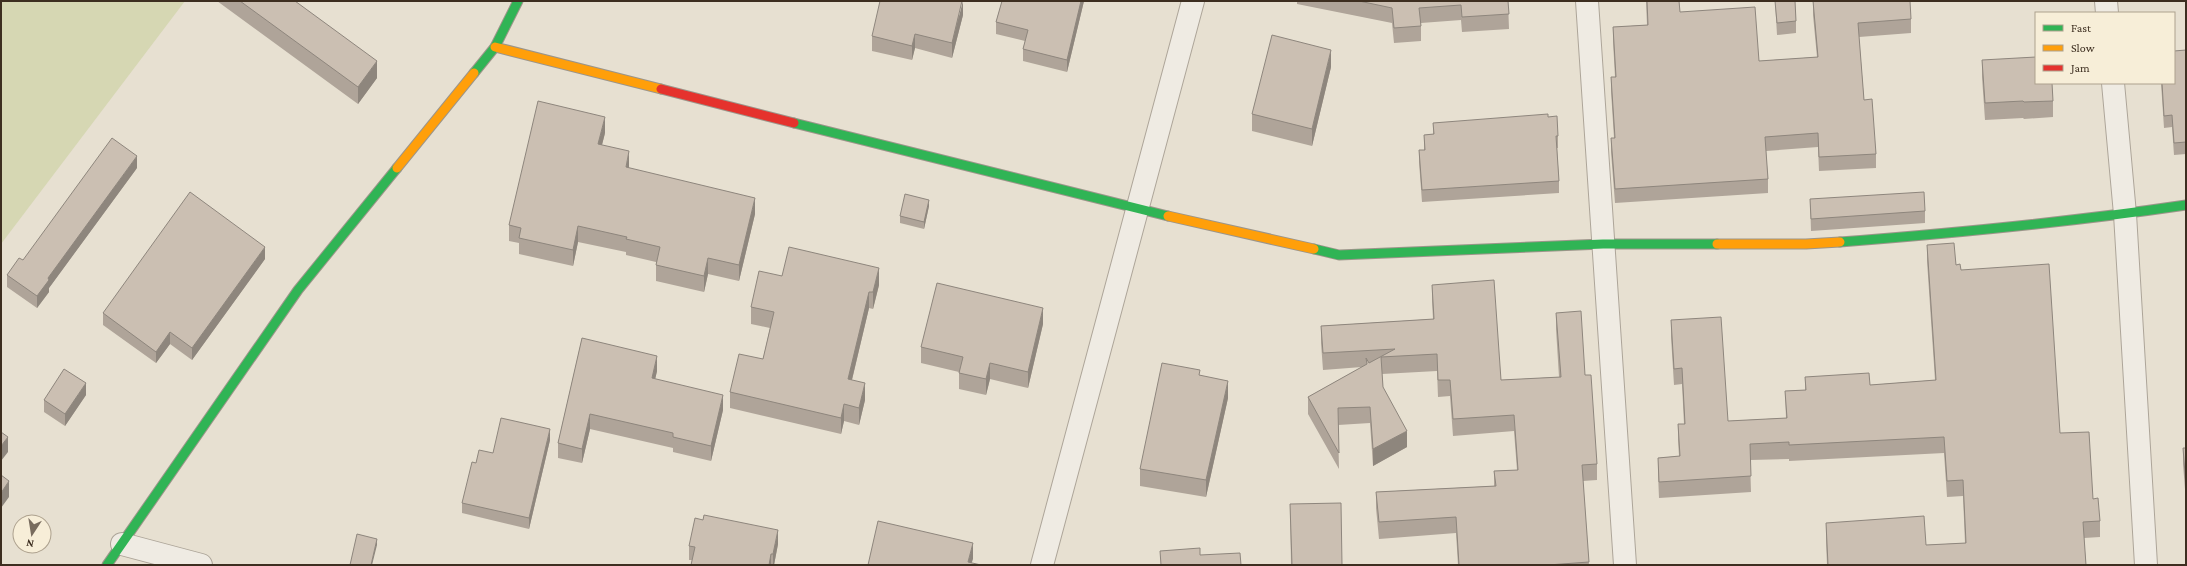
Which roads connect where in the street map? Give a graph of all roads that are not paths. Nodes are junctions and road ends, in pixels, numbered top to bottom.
1 (518, 1) edge
2 (1193, 1) edge
3 (1587, 1) edge
4 (2106, 1) edge
5 (2107, 12) edge
6 (495, 47) junction
7 (2113, 84) edge
8 (2186, 205) edge
9 (1136, 209) junction
10 (2125, 214) junction
11 (1603, 244) junction
12 (122, 544) junction
13 (107, 565) edge
14 (201, 565) edge
15 (1042, 565) edge
16 (1625, 565) edge
17 (2146, 565) edge

1 - 6 street
2 - 9 street
3 - 11 street
4 - 5 street
6 - 9 street
6 - 12 street
7 - 10 street
8 - 10 street
9 - 11 street
9 - 15 street
10 - 11 street
10 - 17 street
11 - 16 street
12 - 13 street
12 - 14 street

